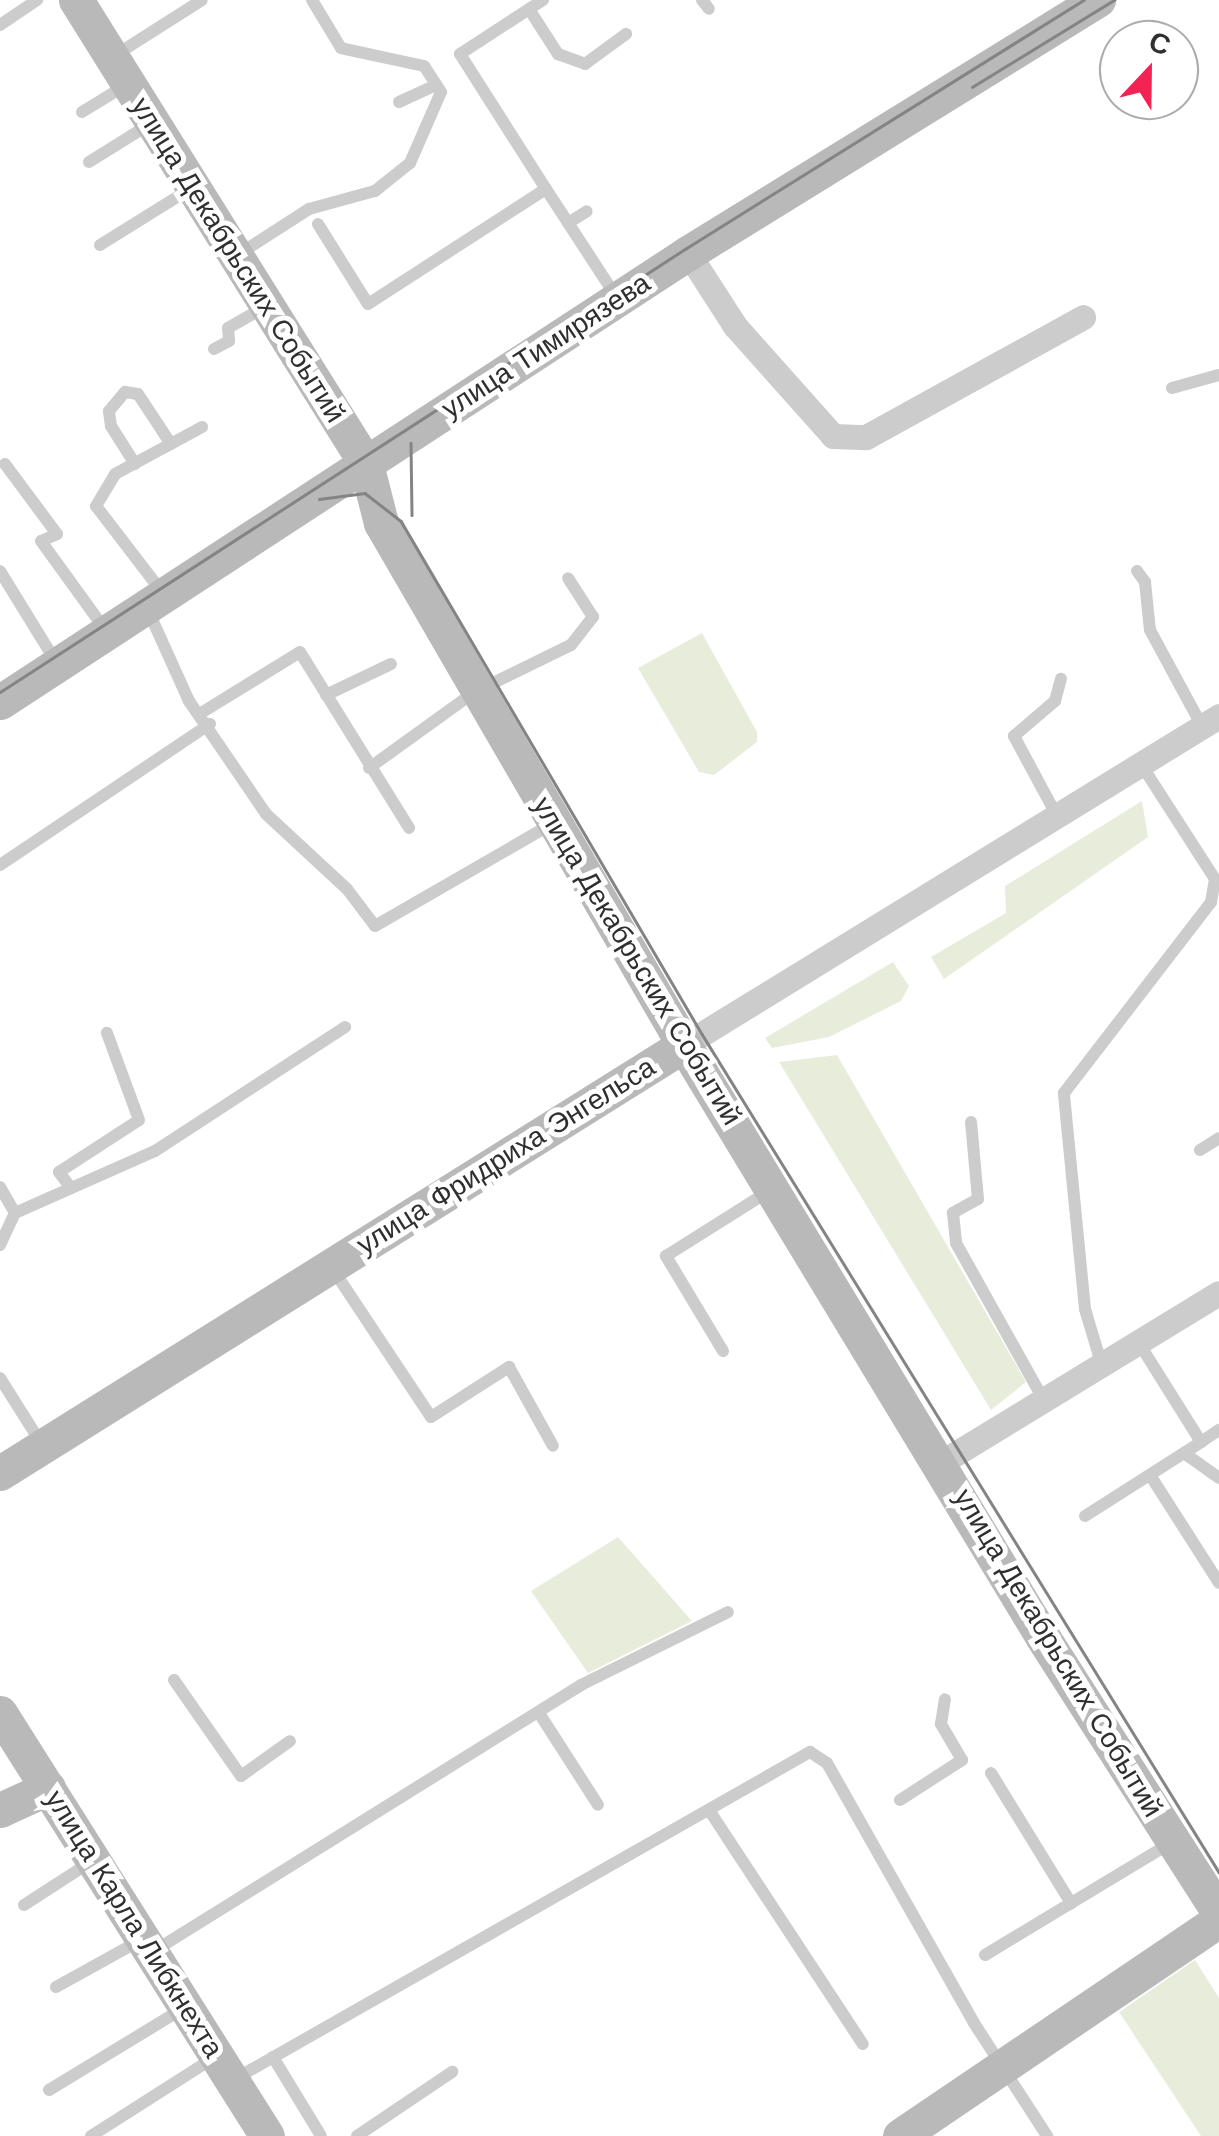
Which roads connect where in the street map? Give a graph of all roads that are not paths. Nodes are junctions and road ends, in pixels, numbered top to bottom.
1 (37, 0) edge
2 (76, 0) edge
3 (202, 0) edge
4 (312, 0) edge
5 (543, 0) edge
6 (1098, 0) edge
7 (530, 9) junction
8 (0, 25) edge
9 (626, 34) dead end
10 (120, 70) junction
11 (436, 85) junction
12 (399, 102) dead end
13 (82, 112) dead end
14 (152, 123) junction
15 (89, 162) dead end
16 (192, 188) junction
17 (546, 189) junction
18 (587, 211) dead end
19 (568, 223) junction
20 (318, 224) dead end
21 (100, 244) dead end
22 (688, 253) junction
23 (234, 257) junction
24 (618, 299) junction
25 (265, 307) junction
26 (1083, 318) dead end
27 (214, 349) dead end
28 (1219, 375) edge
29 (1172, 388) dead end
30 (202, 427) dead end
31 (171, 444) junction
32 (5, 464) dead end
33 (135, 464) junction
34 (366, 464) junction
35 (0, 571) edge
36 (1137, 571) dead end
37 (568, 578) dead end
38 (154, 599) junction
39 (105, 630) junction
40 (57, 664) junction
41 (391, 664) dead end
42 (1061, 680) dead end
43 (326, 695) junction
44 (482, 696) junction
45 (0, 702) edge
46 (205, 718) junction
47 (1211, 721) edge
48 (1141, 764) junction
49 (369, 768) junction
50 (1057, 816) junction
51 (554, 822) junction
52 (409, 828) dead end
53 (0, 865) edge
54 (1215, 901) edge
55 (1219, 916) edge
56 (345, 1027) dead end
57 (107, 1033) dead end
58 (684, 1045) junction
59 (971, 1122) dead end
60 (1219, 1138) edge
61 (1200, 1150) dead end
62 (0, 1187) edge
63 (71, 1188) junction
64 (758, 1198) dead end
65 (16, 1214) junction
66 (0, 1245) edge
67 (330, 1266) junction
68 (1219, 1293) edge
69 (1139, 1343) junction
70 (723, 1351) dead end
71 (1102, 1366) junction
72 (0, 1378) edge
73 (1045, 1402) junction
74 (1219, 1430) edge
75 (1201, 1442) junction
76 (43, 1446) junction
77 (553, 1446) dead end
78 (1184, 1453) junction
79 (942, 1462) junction
80 (0, 1474) edge
81 (1150, 1474) junction
82 (1219, 1478) edge
83 (1085, 1516) dead end
84 (1219, 1583) edge
85 (728, 1612) dead end
86 (174, 1680) dead end
87 (945, 1699) dead end
88 (0, 1713) edge
89 (539, 1713) junction
90 (290, 1741) dead end
91 (991, 1773) dead end
92 (48, 1788) junction
93 (900, 1800) dead end
94 (598, 1805) dead end
95 (0, 1810) edge
96 (709, 1810) junction
97 (1173, 1841) junction
98 (94, 1860) junction
99 (1071, 1903) junction
100 (24, 1906) dead end
101 (1219, 1917) edge
102 (148, 1946) junction
103 (985, 1955) dead end
104 (56, 1987) dead end
105 (186, 2006) junction
106 (863, 2044) dead end
107 (273, 2057) junction
108 (1003, 2066) junction
109 (225, 2068) junction
110 (452, 2072) dead end
111 (49, 2090) dead end
112 (91, 2136) edge
113 (267, 2136) edge
114 (322, 2136) edge
115 (358, 2136) edge
116 (900, 2136) edge
117 (1047, 2136) edge

1 - 8 lane
2 - 10 main road, улица Декабрьских Событий
3 - 10 lane
4 - 11 lane
5 - 7 lane
6 - 22 main road, улица Тимирязева
7 - 9 lane
7 - 17 lane
10 - 13 lane
10 - 14 main road, улица Декабрьских Событий
11 - 12 lane
11 - 23 lane
14 - 15 lane
14 - 16 main road, улица Декабрьских Событий
16 - 21 lane
16 - 23 main road, улица Декабрьских Событий
17 - 19 lane
17 - 20 lane
18 - 19 lane
19 - 24 lane
22 - 24 main road, улица Тимирязева
22 - 26 street
23 - 25 main road, улица Декабрьских Событий
24 - 34 main road, улица Тимирязева
25 - 27 lane
25 - 34 main road, улица Декабрьских Событий
28 - 29 lane
30 - 31 lane
31 - 33 lane
31 - 33 lane
32 - 39 lane
33 - 38 lane
34 - 38 main road, улица Тимирязева
34 - 44 main road, улица Декабрьских Событий
35 - 40 lane
36 - 47 lane
37 - 44 lane
38 - 39 main road, улица Тимирязева
38 - 46 lane
39 - 40 main road, улица Тимирязева
40 - 45 main road, улица Тимирязева
41 - 43 lane
42 - 50 lane
43 - 46 lane
43 - 49 lane
44 - 49 lane
44 - 51 main road, улица Декабрьских Событий
46 - 51 lane
46 - 53 lane
47 - 48 street, улица Фридриха Энгельса
48 - 50 street, улица Фридриха Энгельса
48 - 54 lane
49 - 52 lane
50 - 58 street, улица Фридриха Энгельса
51 - 58 main road, улица Декабрьских Событий
54 - 55 lane
54 - 71 lane
56 - 63 lane
57 - 63 lane
58 - 67 main road, улица Фридриха Энгельса
58 - 79 main road, улица Декабрьских Событий
59 - 73 lane
60 - 61 lane
62 - 65 lane
63 - 65 lane
64 - 70 lane
65 - 66 lane
67 - 76 main road, улица Фридриха Энгельса
67 - 77 lane
68 - 69 street
69 - 71 street
69 - 75 lane
71 - 73 street
72 - 76 lane
73 - 79 street
74 - 75 lane
75 - 78 lane
76 - 80 main road, улица Фридриха Энгельса
78 - 81 lane
78 - 82 lane
79 - 97 main road, улица Декабрьских Событий
81 - 83 lane
81 - 84 lane
85 - 89 lane
86 - 90 lane
87 - 93 lane
88 - 92 main road, улица Карла Либкнехта
89 - 94 lane
89 - 102 lane
91 - 99 lane
92 - 95 main road
92 - 98 main road, улица Карла Либкнехта
96 - 106 lane
96 - 107 lane
96 - 108 lane
97 - 99 lane
97 - 101 main road, улица Декабрьских Событий
98 - 100 lane
98 - 102 main road, улица Карла Либкнехта
99 - 103 lane
101 - 108 main road
102 - 104 lane
102 - 105 main road, улица Карла Либкнехта
105 - 109 main road, улица Карла Либкнехта
105 - 111 lane
107 - 109 lane
107 - 114 lane
108 - 116 main road
108 - 117 lane
109 - 112 lane
109 - 113 main road, улица Карла Либкнехта
110 - 115 lane

